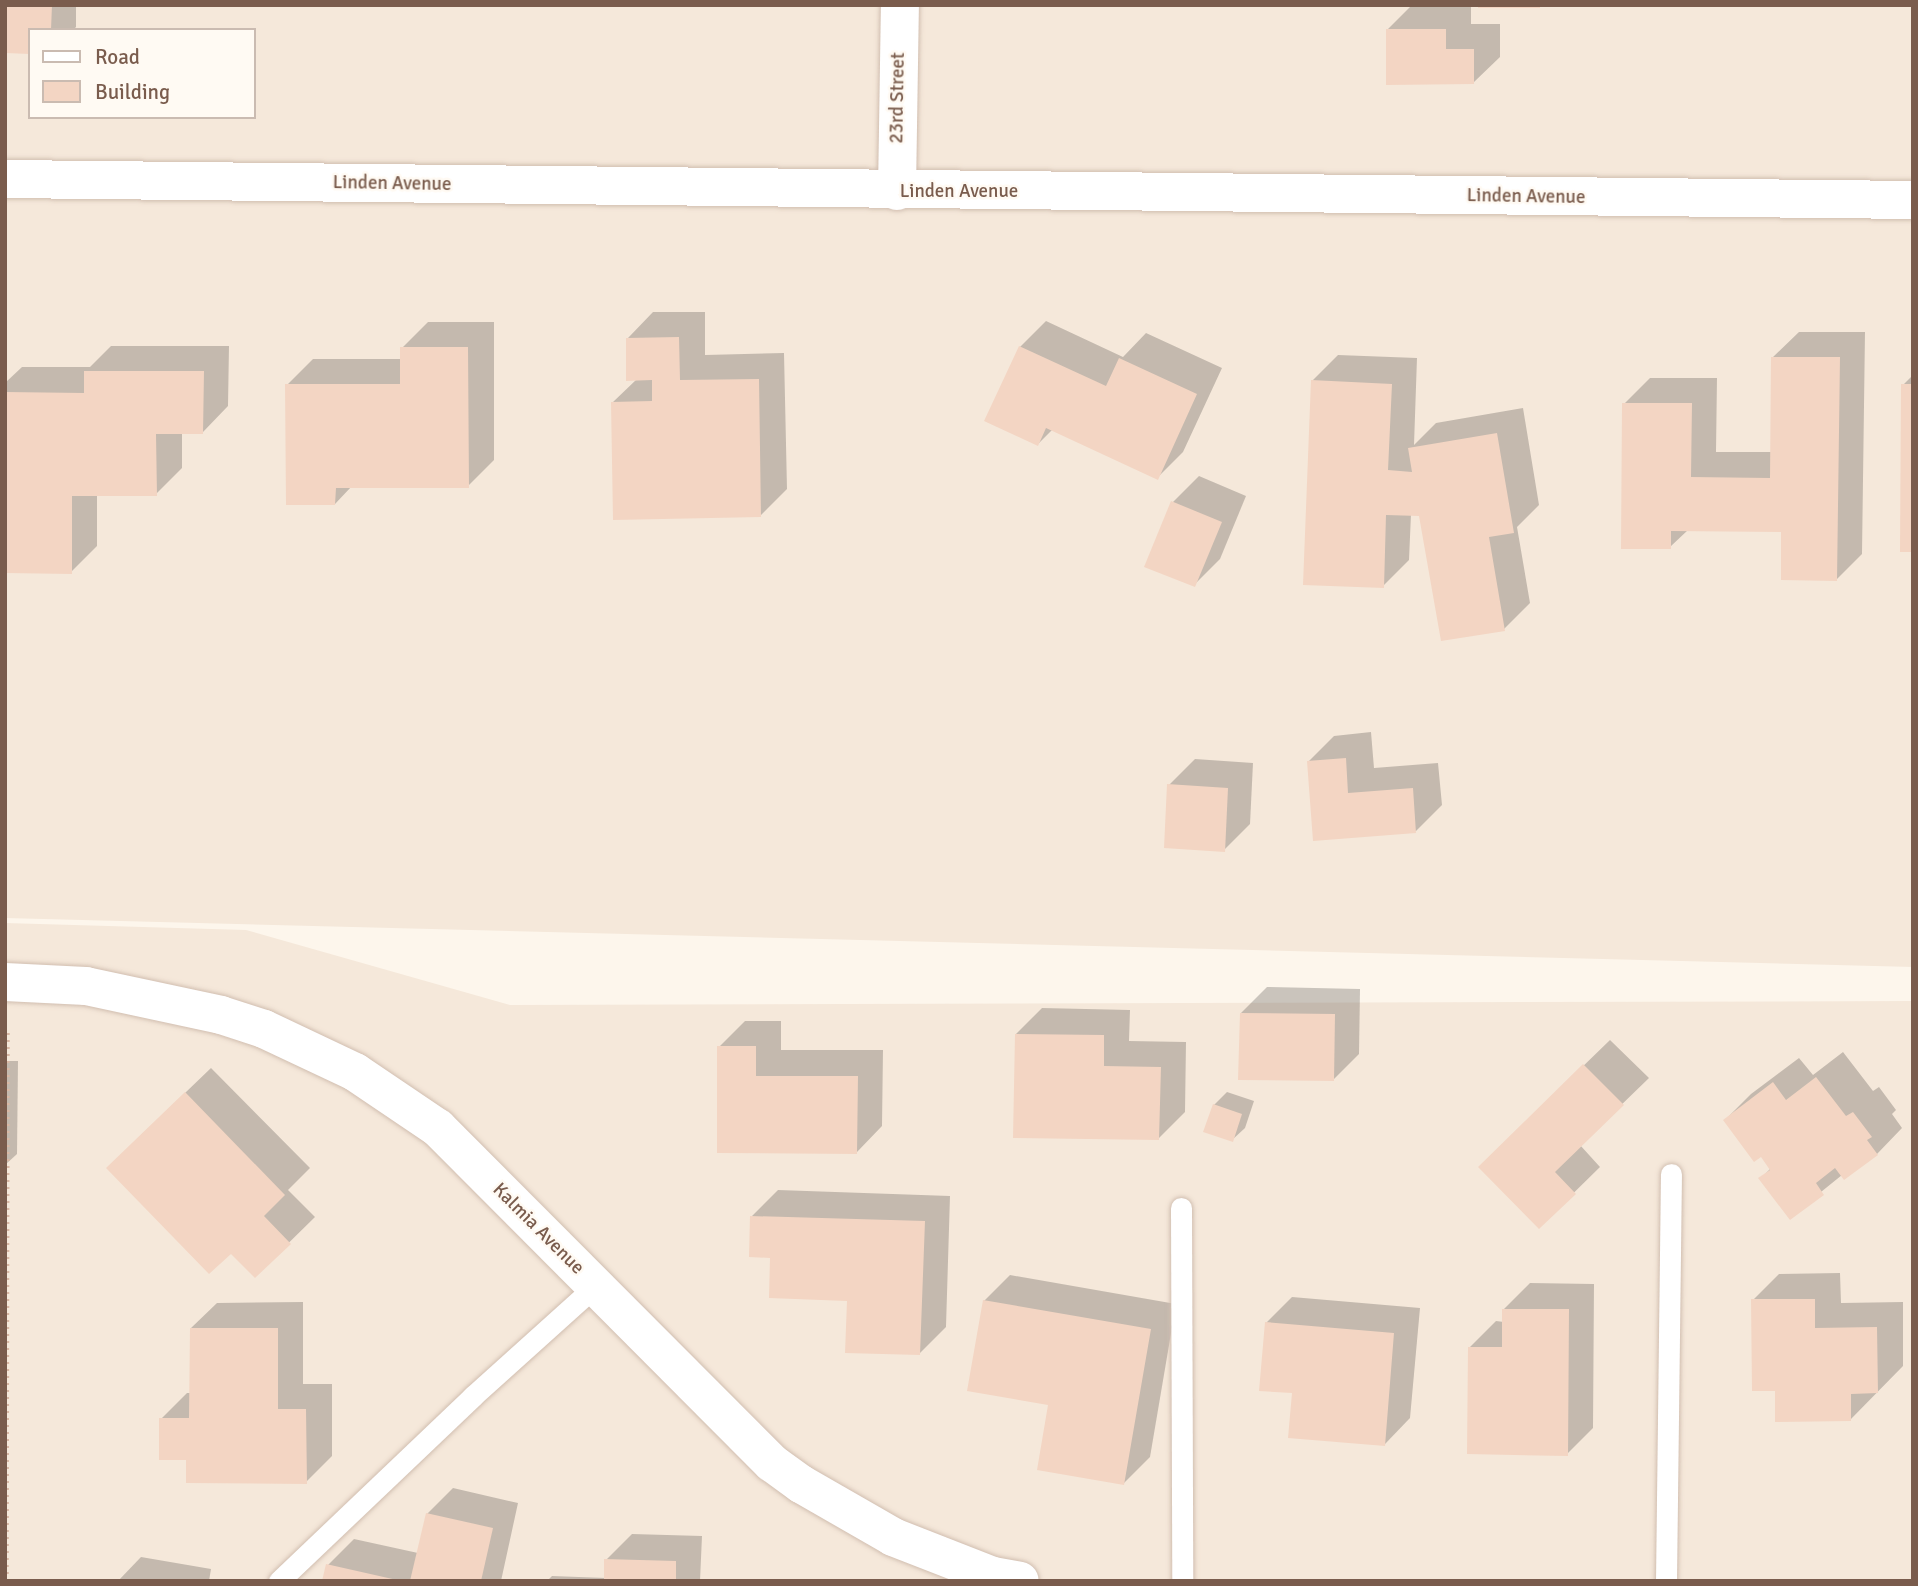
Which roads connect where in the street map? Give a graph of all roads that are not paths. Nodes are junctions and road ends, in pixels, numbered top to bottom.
1 (900, 5) edge
2 (5, 179) edge
3 (897, 191) junction
4 (1913, 200) edge
5 (6, 982) edge
6 (1671, 1174) dead end
7 (1181, 1208) dead end
8 (595, 1286) junction
9 (279, 1581) edge
10 (1020, 1581) edge
11 (1182, 1581) edge
12 (1666, 1581) edge

1 - 3 street, 23rd Street
2 - 3 street, Linden Avenue
3 - 4 street, Linden Avenue
5 - 8 street, Kalmia Avenue
6 - 12 lane
7 - 11 lane
8 - 9 lane
8 - 10 street, Kalmia Avenue

